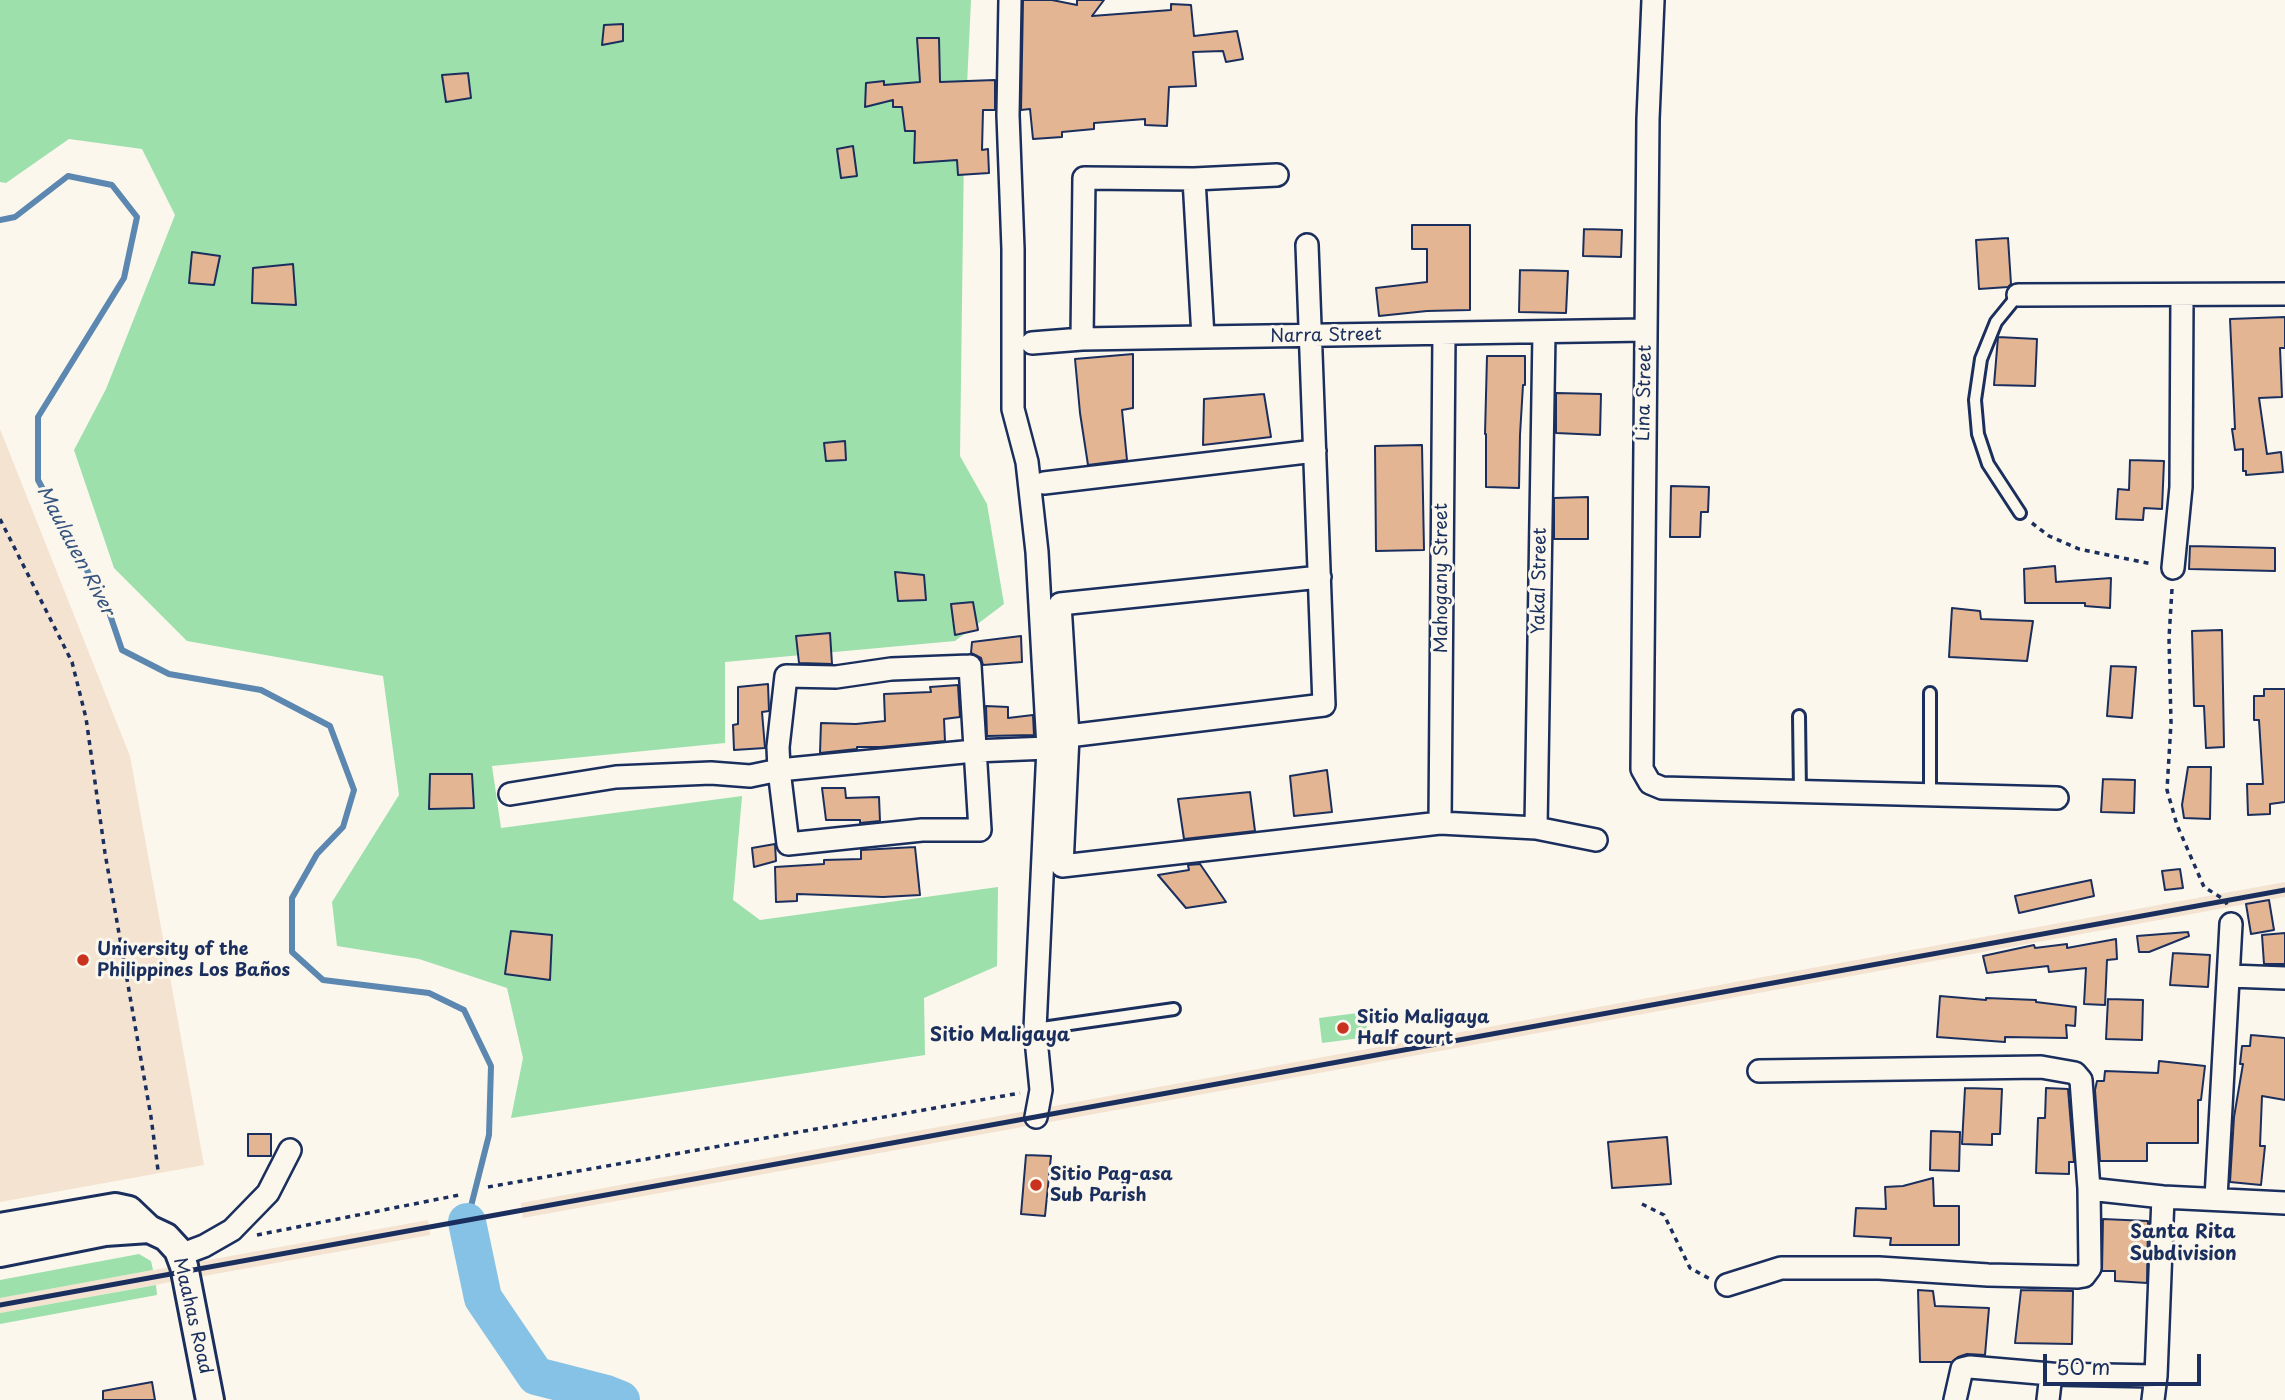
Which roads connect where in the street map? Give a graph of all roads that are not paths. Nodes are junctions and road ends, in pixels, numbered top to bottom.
1 (1010, 0) edge
2 (1653, 0) edge
3 (1277, 175) dead end
4 (1194, 179) junction
5 (1307, 245) dead end
6 (2285, 294) edge
7 (2018, 295) joint
8 (2182, 295) junction
9 (1646, 330) junction
10 (1544, 333) junction
11 (1444, 334) junction
12 (1203, 337) junction
13 (1311, 337) junction
14 (1082, 339) junction
15 (1032, 343) dead end
16 (1315, 451) junction
17 (1044, 483) dead end
18 (2020, 513) road end
19 (2173, 568) road end
20 (1320, 578) junction
21 (1930, 692) dead end
22 (1799, 716) dead end
23 (1068, 736) junction
24 (1048, 748) junction
25 (974, 751) junction
26 (779, 770) junction
27 (1800, 792) junction
28 (510, 794) dead end
29 (1930, 795) junction
30 (2057, 798) dead end
31 (1440, 823) junction
32 (1536, 828) junction
33 (1597, 840) dead end
34 (2230, 919) road end
35 (2230, 976) junction
36 (2285, 978) edge
37 (1174, 1009) dead end
38 (1035, 1029) junction
39 (1759, 1071) dead end
40 (1036, 1117) dead end
41 (289, 1150) dead end
42 (2089, 1189) junction
43 (2163, 1197) junction
44 (2216, 1198) junction
45 (2285, 1203) edge
46 (0, 1227) edge
47 (149, 1229) junction
48 (0, 1253) edge
49 (180, 1255) junction
50 (1727, 1285) road end
51 (2051, 1374) junction
52 (2156, 1376) junction
53 (210, 1400) edge
54 (1955, 1400) edge
55 (2048, 1400) edge
56 (2153, 1400) edge

1 - 24 street
2 - 9 street, Lina Street
3 - 4 street
4 - 12 street
4 - 14 street
5 - 13 street
6 - 8 street
7 - 8 street
7 - 18 lane
8 - 19 street
9 - 10 street, Narra Street
9 - 27 street, Lina Street
10 - 11 street, Narra Street
10 - 32 street, Yakal Street
11 - 13 street, Narra Street
11 - 31 street, Mahogany Street
12 - 13 street, Narra Street
12 - 14 street, Narra Street
13 - 16 street
14 - 15 street, Narra Street
16 - 17 street
16 - 20 street
20 - 23 street
20 - 23 street
21 - 29 lane
22 - 27 lane
23 - 31 street
24 - 25 street
24 - 38 street
25 - 26 street
25 - 26 street
25 - 26 street
26 - 28 street
27 - 29 street
29 - 30 street
31 - 32 street
32 - 33 street
34 - 35 street
35 - 36 street
35 - 44 street
37 - 38 lane
38 - 40 street
39 - 42 street
41 - 49 street
42 - 43 street
42 - 50 street
43 - 44 street
43 - 52 street
44 - 45 street
46 - 47 street, Maahas Road
47 - 48 street
47 - 49 street, Maahas Road
49 - 53 street, Maahas Road
51 - 52 street
51 - 54 street
51 - 55 street
52 - 56 street

